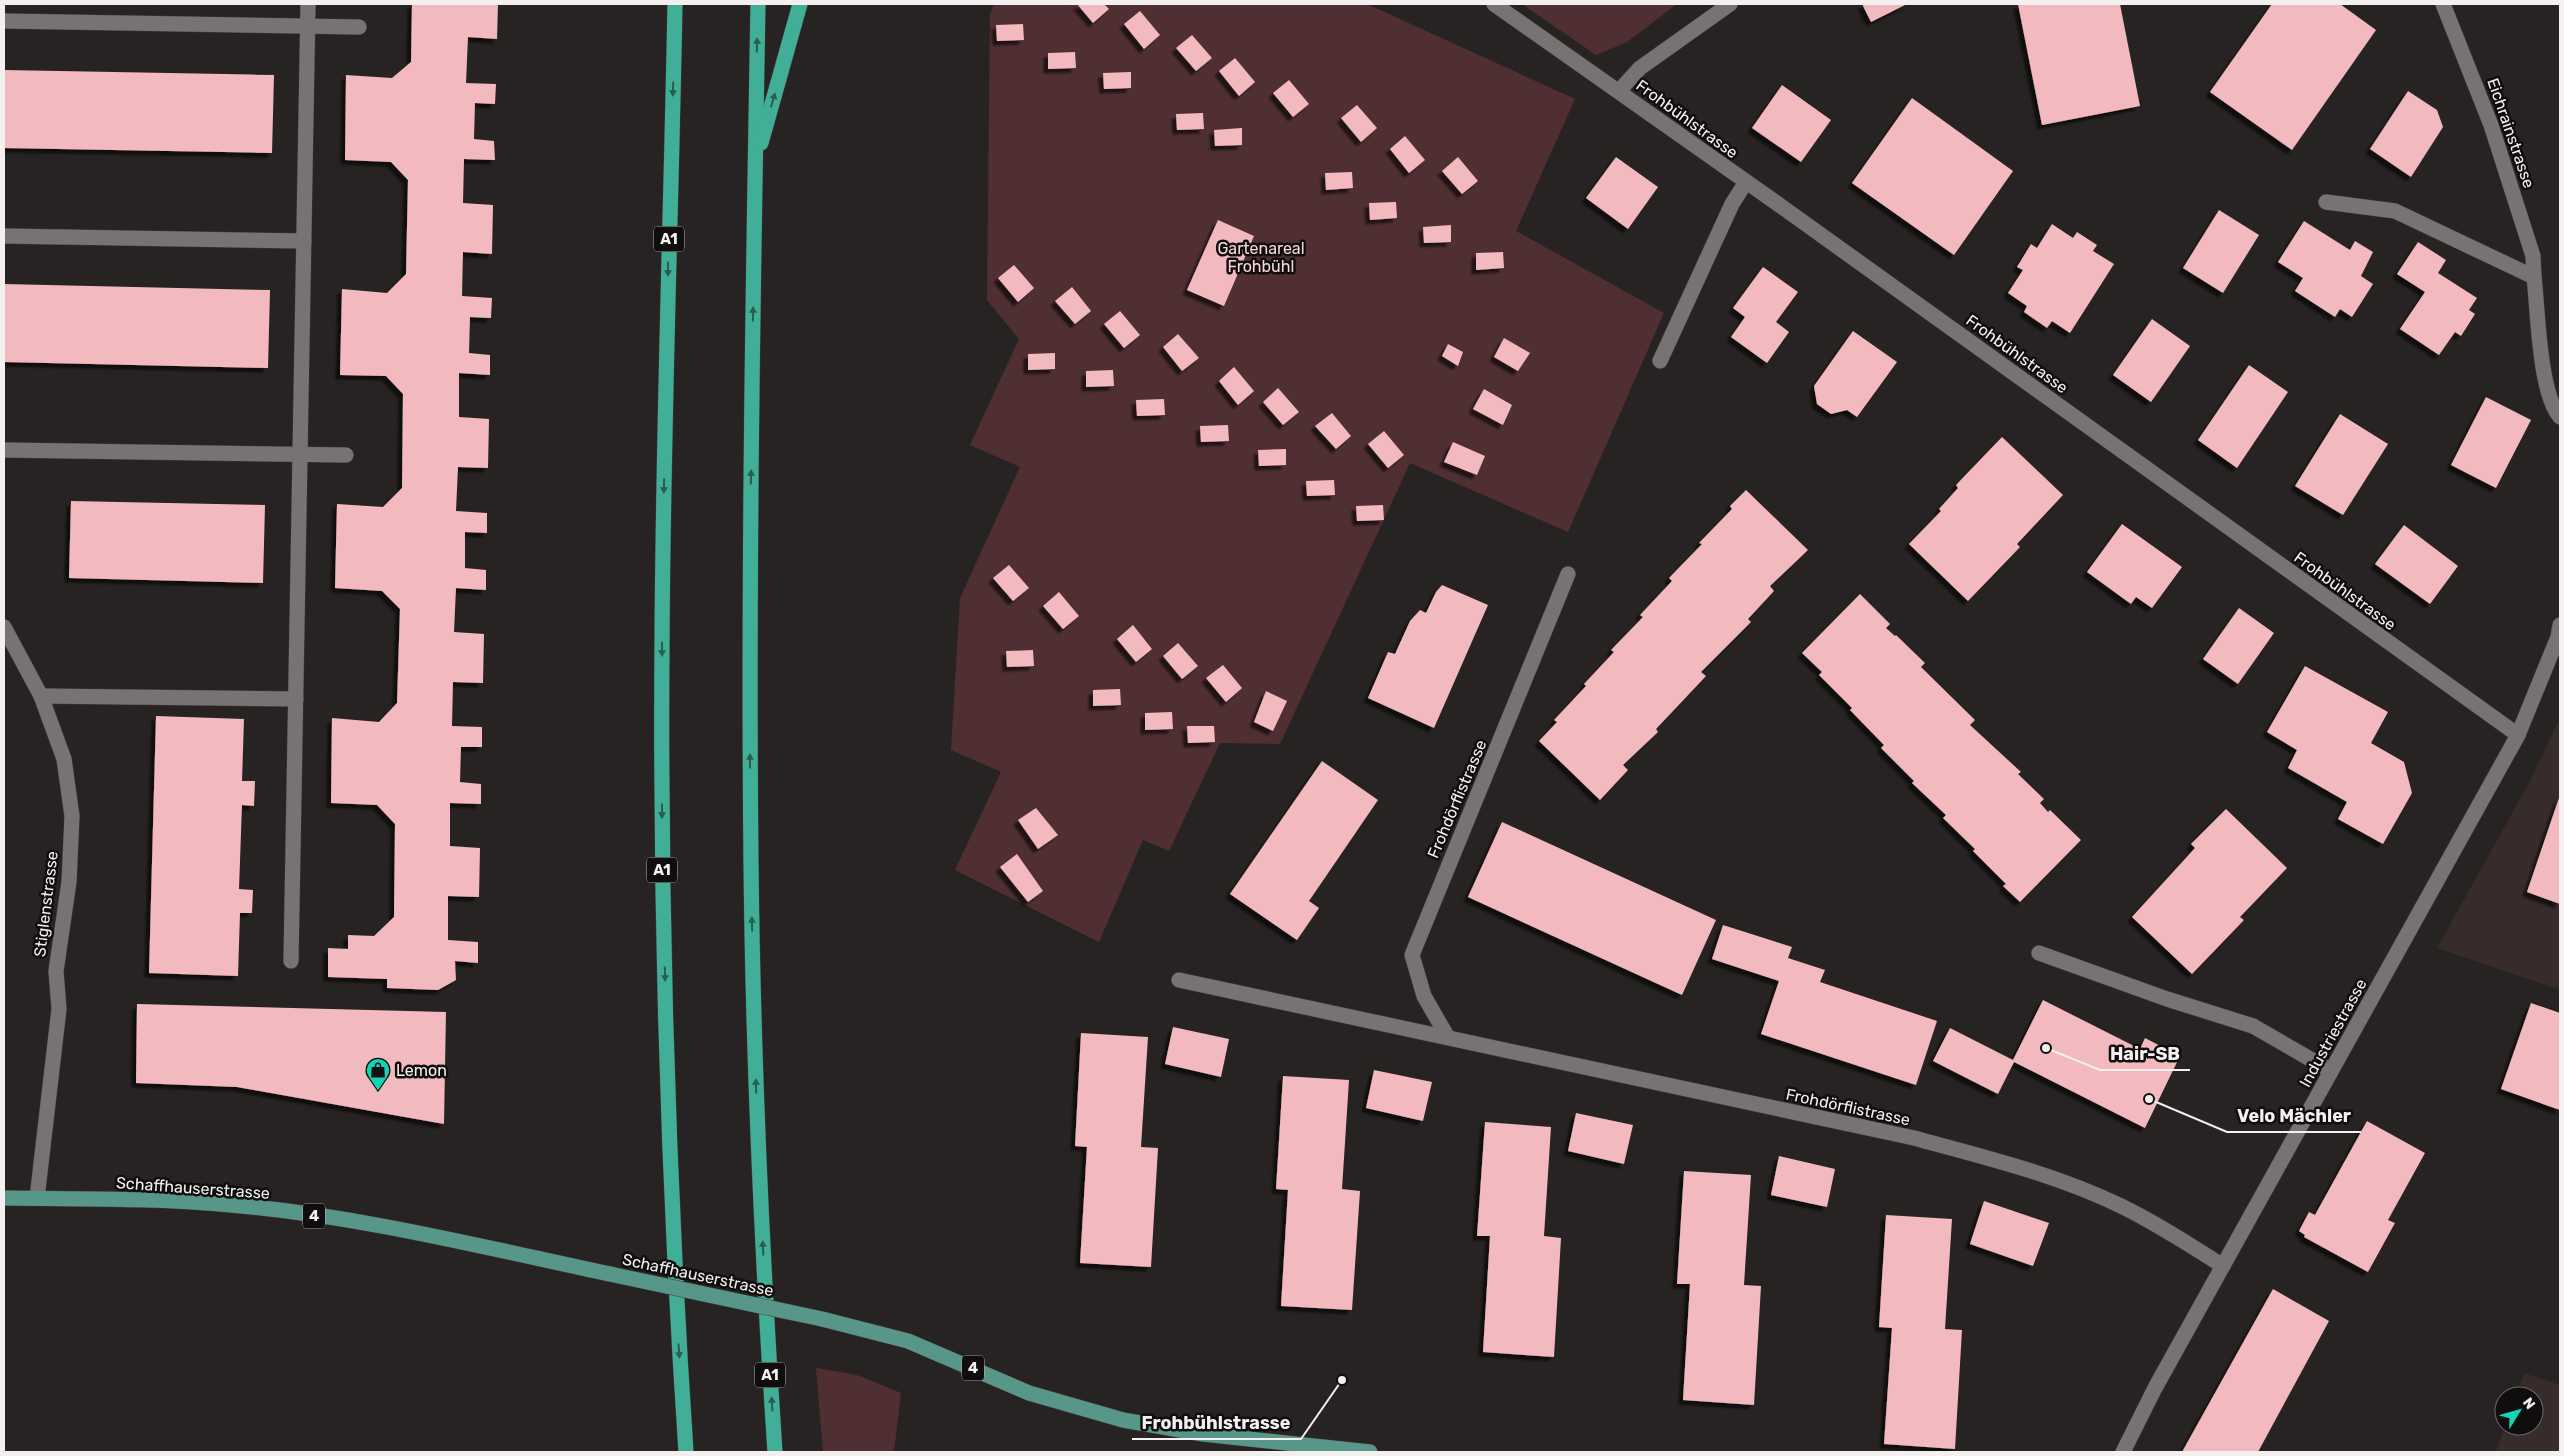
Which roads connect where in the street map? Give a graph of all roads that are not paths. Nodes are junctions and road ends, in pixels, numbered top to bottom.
1 (308, 4) edge
2 (675, 4) edge
3 (758, 4) edge
4 (800, 4) edge
5 (1494, 4) edge
6 (1730, 4) edge
7 (2443, 4) edge
8 (4, 22) edge
9 (307, 26) junction
10 (359, 27) dead end
11 (1619, 91) junction
12 (755, 163) junction
13 (1746, 182) junction
14 (2326, 202) dead end
15 (4, 236) edge
16 (304, 241) junction
17 (2534, 277) junction
18 (1660, 361) dead end
19 (2560, 417) edge
20 (4, 450) edge
21 (300, 454) junction
22 (346, 455) dead end
23 (1568, 574) dead end
24 (2560, 625) edge
25 (4, 627) edge
26 (42, 696) junction
27 (296, 699) junction
28 (2518, 735) junction
29 (2039, 953) dead end
30 (291, 961) dead end
31 (1179, 980) dead end
32 (1447, 1036) junction
33 (2331, 1070) junction
34 (4, 1198) edge
35 (37, 1198) junction
36 (2223, 1266) junction
37 (686, 1452) edge
38 (775, 1452) edge
39 (1370, 1452) edge
40 (2123, 1452) edge

1 - 9 street
2 -> 37 highway, A1
12 -> 3 highway, A1
12 -> 4 highway
5 - 11 street, Frohbühlstrasse
6 - 11 street
7 - 17 street, Eichrainstrasse
8 - 9 street
9 - 10 street
9 - 16 street
11 - 13 street, Frohbühlstrasse
38 -> 12 highway, A1
13 - 18 street
13 - 28 street, Frohbühlstrasse
14 - 17 street
15 - 16 street
16 - 21 street
17 - 19 street, Eichrainstrasse
20 - 21 street
21 - 22 street
21 - 27 street
23 - 32 street, Frohdörflistrasse
24 - 28 street, Industriestrasse
25 - 26 street, Stiglenstrasse
26 - 27 street
26 - 35 street, Stiglenstrasse
27 - 30 street
28 - 33 street, Industriestrasse
29 - 33 street
31 - 32 street, Frohdörflistrasse
32 - 36 street, Frohdörflistrasse
33 - 36 street, Industriestrasse
34 - 35 main road, Schaffhauserstrasse / 4
35 - 39 main road, Schaffhauserstrasse / 4, bridge
36 - 40 street, Industriestrasse

